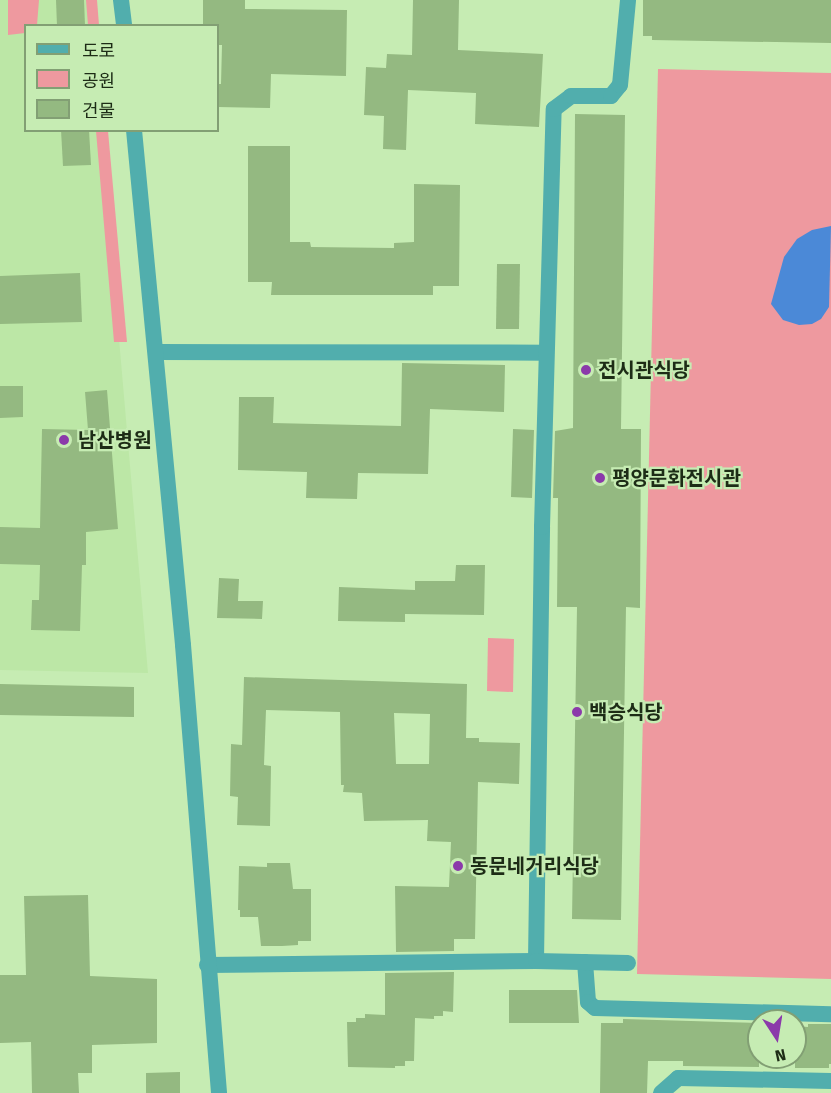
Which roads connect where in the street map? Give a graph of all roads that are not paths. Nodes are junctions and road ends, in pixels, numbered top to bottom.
1 (121, 0) edge
2 (628, 0) edge
3 (124, 24) edge
4 (134, 132) edge
5 (156, 352) junction
6 (546, 352) junction
7 (536, 961) junction
8 (585, 962) junction
9 (628, 963) dead end
10 (207, 965) junction
11 (831, 1014) edge
12 (831, 1081) edge
13 (219, 1093) edge
14 (661, 1093) edge

1 - 3 street
2 - 6 street
4 - 5 street
5 - 6 street
5 - 10 street
6 - 7 street
7 - 8 street
7 - 10 street
8 - 9 street
8 - 11 street
10 - 13 street
12 - 14 street

